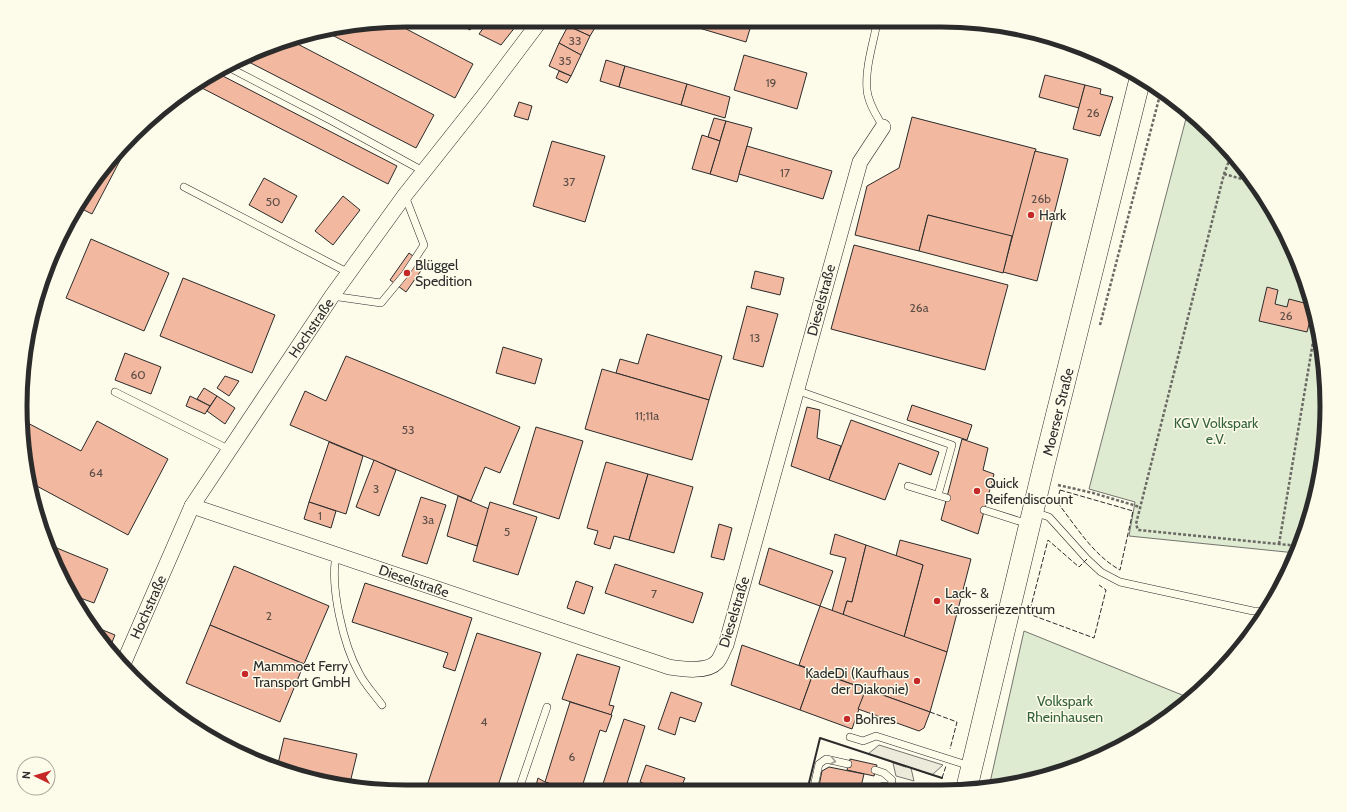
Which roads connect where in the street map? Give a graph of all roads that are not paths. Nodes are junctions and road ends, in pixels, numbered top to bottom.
1 (535, 27) edge
2 (876, 27) edge
3 (232, 69) edge
4 (1139, 83) edge
5 (883, 127) joint
6 (423, 171) junction
7 (184, 187) dead end
8 (405, 195) junction
9 (349, 273) junction
10 (332, 296) junction
11 (796, 390) junction
12 (115, 392) dead end
13 (230, 450) junction
14 (908, 486) dead end
15 (938, 495) junction
16 (947, 498) dead end
17 (192, 506) junction
18 (984, 510) dead end
19 (1032, 518) junction
20 (336, 555) junction
21 (1260, 611) edge
22 (125, 660) edge
23 (382, 705) dead end
24 (547, 706) dead end
25 (850, 737) dead end
26 (848, 764) dead end
27 (972, 766) junction
28 (875, 770) dead end
29 (968, 784) edge
30 (520, 785) edge
31 (814, 785) edge
32 (892, 785) edge

1 - 6 street, Hochstraße
2 - 5 lane
3 - 6 lane
4 - 19 main road, Moerser Straße
5 - 11 street, Dieselstraße
6 - 8 street, Hochstraße
7 - 9 lane
8 - 9 street, Hochstraße
8 - 10 lane
9 - 10 street, Hochstraße
10 - 13 street, Hochstraße
11 - 15 lane
11 - 20 street, Dieselstraße
12 - 13 lane
13 - 17 street, Hochstraße
14 - 15 lane
15 - 16 lane
17 - 20 street, Dieselstraße
17 - 22 street, Hochstraße
18 - 19 lane
19 - 21 lane
19 - 27 main road, Moerser Straße
20 - 23 lane
24 - 30 lane
25 - 27 lane
31 -> 26 lane
27 - 29 main road, Moerser Straße
28 - 32 lane

